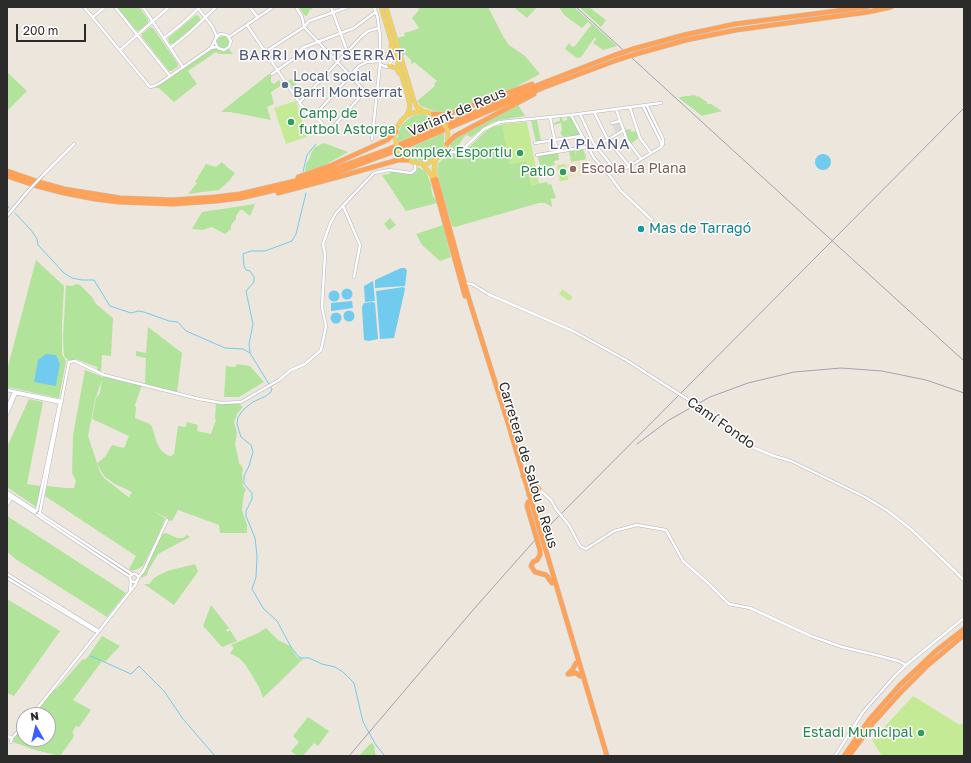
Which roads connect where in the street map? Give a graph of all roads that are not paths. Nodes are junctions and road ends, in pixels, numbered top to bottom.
1 (84, 7) edge
2 (105, 7) edge
3 (115, 7) edge
4 (143, 7) edge
5 (169, 7) edge
6 (216, 7) edge
7 (250, 7) edge
8 (273, 7) edge
9 (296, 7) edge
10 (331, 7) edge
11 (348, 7) edge
12 (374, 7) edge
13 (381, 7) edge
14 (386, 7) edge
15 (867, 7) edge
16 (891, 7) edge
17 (198, 8) edge
18 (333, 12) junction
19 (377, 13) junction
20 (93, 17) junction
21 (302, 17) junction
22 (205, 18) junction
23 (258, 18) junction
24 (310, 20) junction
25 (152, 22) junction
26 (247, 25) junction
27 (212, 26) junction
28 (304, 27) junction
29 (379, 28) junction
30 (340, 33) junction
31 (222, 34) junction
32 (137, 35) junction
33 (390, 35) junction
34 (217, 37) junction
35 (229, 37) junction
36 (164, 38) junction
37 (215, 42) junction
38 (317, 42) junction
39 (216, 47) junction
40 (170, 48) junction
41 (211, 48) junction
42 (380, 49) junction
43 (120, 50) junction
44 (347, 51) junction
45 (265, 52) junction
46 (385, 55) junction
47 (616, 58) junction
48 (336, 61) junction
49 (380, 62) junction
50 (389, 66) junction
51 (183, 67) junction
52 (278, 70) junction
53 (272, 74) dead end
54 (350, 75) junction
55 (170, 76) junction
56 (557, 79) junction
57 (404, 83) junction
58 (410, 96) junction
59 (300, 102) junction
60 (661, 103) dead end
61 (645, 106) junction
62 (630, 108) junction
63 (616, 109) junction
64 (423, 111) junction
65 (594, 112) junction
66 (433, 114) junction
67 (580, 114) junction
68 (407, 115) junction
69 (571, 115) junction
70 (314, 116) junction
71 (550, 117) junction
72 (620, 121) junction
73 (612, 123) dead end
74 (624, 130) junction
75 (396, 132) junction
76 (581, 136) junction
77 (372, 140) dead end
78 (555, 140) junction
79 (608, 140) junction
80 (535, 143) dead end
81 (74, 144) dead end
82 (447, 145) junction
83 (587, 146) junction
84 (597, 146) junction
85 (452, 152) junction
86 (557, 152) junction
87 (443, 153) junction
88 (651, 153) junction
89 (537, 155) dead end
90 (641, 159) junction
91 (407, 160) junction
92 (436, 160) junction
93 (415, 163) junction
94 (422, 164) junction
95 (629, 166) junction
96 (7, 171) edge
97 (7, 176) edge
98 (435, 180) junction
99 (247, 196) junction
100 (215, 197) junction
101 (343, 206) junction
102 (7, 216) edge
103 (652, 220) dead end
104 (354, 277) dead end
105 (465, 283) junction
106 (7, 390) edge
107 (15, 393) junction
108 (61, 402) junction
109 (7, 408) edge
110 (7, 414) edge
111 (523, 476) junction
112 (539, 489) junction
113 (7, 492) edge
114 (529, 495) junction
115 (10, 496) edge
116 (7, 502) edge
117 (528, 502) junction
118 (7, 505) edge
119 (37, 512) junction
120 (167, 520) dead end
121 (145, 566) junction
122 (7, 574) edge
123 (132, 576) junction
124 (7, 578) edge
125 (137, 579) junction
126 (964, 580) edge
127 (552, 583) junction
128 (130, 592) junction
129 (964, 618) edge
130 (964, 629) edge
131 (99, 631) junction
132 (964, 635) edge
133 (576, 663) junction
134 (906, 665) junction
135 (580, 676) junction
136 (38, 707) edge
137 (16, 734) edge
138 (7, 736) edge
139 (12, 738) junction
140 (11, 742) dead end
141 (604, 756) edge
142 (607, 756) edge
143 (835, 756) edge
144 (844, 756) edge
145 (849, 756) edge

1 - 20 street
2 - 20 street
3 - 32 street
4 - 25 street
5 - 25 street
6 - 22 street
7 - 23 street
8 - 23 street
9 - 21 street
10 - 18 street
11 - 18 street
12 - 19 street
13 - 33 main road
14 - 58 main road
15 - 47 highway, Variant de Reus, bridge
16 - 47 highway, Variant de Reus, bridge
17 - 22 street
17 - 36 street
18 - 24 street
18 - 30 street
19 - 29 street
19 - 30 street
20 - 43 street
21 - 24 street
21 - 28 street
22 - 27 street
22 - 40 street
23 - 26 street
24 - 28 street
25 - 32 street
25 - 36 street
26 - 35 street
26 - 45 street
27 - 31 street
27 - 34 street
28 - 38 street
28 - 45 street
29 - 42 street
29 - 44 street
30 - 38 street
30 - 44 street
31 - 34 street
31 - 35 street
32 - 43 street
32 - 55 street
33 - 46 main road
33 - 57 main road
34 - 37 street
35 - 39 street
36 - 40 street
37 - 39 street
37 - 41 street
38 - 48 street
38 - 52 street
39 - 41 street
40 - 51 street
41 - 51 street
42 - 46 street
42 - 49 street
43 - 55 street
44 - 48 street
45 - 52 street
46 - 49 street
46 - 50 street
47 - 56 highway, Variant de Reus
48 - 54 street
48 - 59 street
49 - 50 street
49 - 54 street
49 - 77 street
50 - 57 main road
51 - 55 street
52 - 53 street
52 - 59 street
54 - 70 street
54 - 70 street
56 - 66 highway
56 - 82 highway
56 - 99 highway, Variant de Reus
56 - 100 highway, Variant de Reus
57 - 58 main road
58 - 64 main road
58 - 68 main road
59 - 70 street
60 - 61 street
61 - 62 street
61 - 88 street
62 - 63 street
62 - 88 street
63 - 65 street
63 - 72 street
64 - 66 main road
64 - 68 main road
65 - 67 street
65 - 79 street
66 - 82 main road, bridge
67 - 69 street
67 - 84 street
68 - 75 main road
69 - 71 street
69 - 76 street
71 - 78 street
71 - 85 street
72 - 73 street
72 - 74 street
74 - 79 street
74 - 90 street
75 - 91 main road, bridge
75 - 100 highway
76 - 78 street
76 - 83 street
78 - 80 street
78 - 86 street
79 - 84 street
79 - 95 street
81 - 102 street, bridge
82 - 85 street
82 - 87 main road
83 - 86 street
83 - 103 street
84 - 95 street
85 - 87 street
86 - 89 street
87 - 92 main road
88 - 90 street
90 - 95 street
91 - 93 main road
91 - 99 highway
92 - 94 main road
92 - 98 main road
93 - 94 main road
93 - 101 street
94 - 98 main road
96 - 100 highway, Variant de Reus
97 - 99 highway, Variant de Reus
98 - 105 highway
98 - 117 highway, Carretera de Salou a Reus
101 - 104 street
101 - 108 street
105 - 111 highway
105 - 126 street, Camí Fondo, bridge
106 - 107 street
107 - 108 street
107 - 109 street
107 - 110 street
108 - 119 street
111 - 112 highway
111 - 114 highway
112 - 114 highway
112 - 134 street, bridge
113 - 115 street
114 - 142 highway
115 - 116 street
115 - 118 street
115 - 119 street
117 - 127 highway, Carretera de Salou a Reus
117 - 127 highway
119 - 123 street
120 - 121 street
121 - 123 street
121 - 125 street
122 - 131 street
123 - 125 street
123 - 125 street
123 - 128 street
124 - 131 street
125 - 128 street
127 - 133 highway, Carretera de Salou a Reus
128 - 131 street
129 - 134 street
130 - 144 highway
131 - 136 street
132 - 145 highway
133 - 135 highway, Carretera de Salou a Reus
133 - 135 highway
134 - 143 street
135 - 141 highway, Carretera de Salou a Reus
137 - 139 street
138 - 139 street
139 - 140 street

